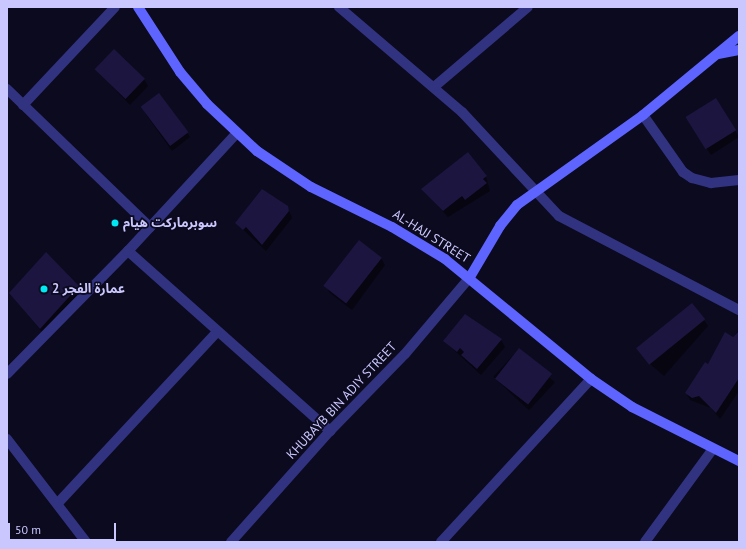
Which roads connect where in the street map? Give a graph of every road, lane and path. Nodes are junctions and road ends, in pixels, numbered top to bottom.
1 (115, 7) edge
2 (138, 7) edge
3 (339, 7) edge
4 (528, 7) edge
5 (739, 36) edge
6 (739, 50) edge
7 (718, 54) junction
8 (434, 87) junction
9 (7, 89) edge
10 (23, 105) junction
11 (643, 115) junction
12 (236, 134) junction
13 (739, 180) edge
14 (536, 190) junction
15 (150, 227) junction
16 (128, 251) junction
17 (470, 277) junction
18 (739, 310) edge
19 (216, 333) junction
20 (7, 374) edge
21 (591, 379) junction
22 (330, 431) junction
23 (7, 439) edge
24 (712, 450) junction
25 (739, 461) edge
26 (58, 503) junction
27 (86, 542) edge
28 (231, 542) edge
29 (441, 542) edge
30 (645, 542) edge

1 - 10 street
2 - 12 street, AL-HAJJ STREET
3 - 8 street
4 - 8 street
5 - 7 street
6 - 7 street
7 - 11 street
8 - 14 street
9 - 10 street
10 - 15 street
11 - 13 street
11 - 14 street
12 - 15 street
12 - 17 street, AL-HAJJ STREET
14 - 17 street
14 - 18 street
15 - 16 street
16 - 19 street
16 - 20 street
17 - 21 street, AL-HAJJ STREET
17 - 22 street, KHUBAYB BIN ADIY STREET
19 - 22 street
19 - 26 street
21 - 24 street, AL-HAJJ STREET
21 - 29 street
22 - 28 street, KHUBAYB BIN ADIY STREET
23 - 26 street
24 - 25 street, AL-HAJJ STREET
24 - 30 street
26 - 27 street

